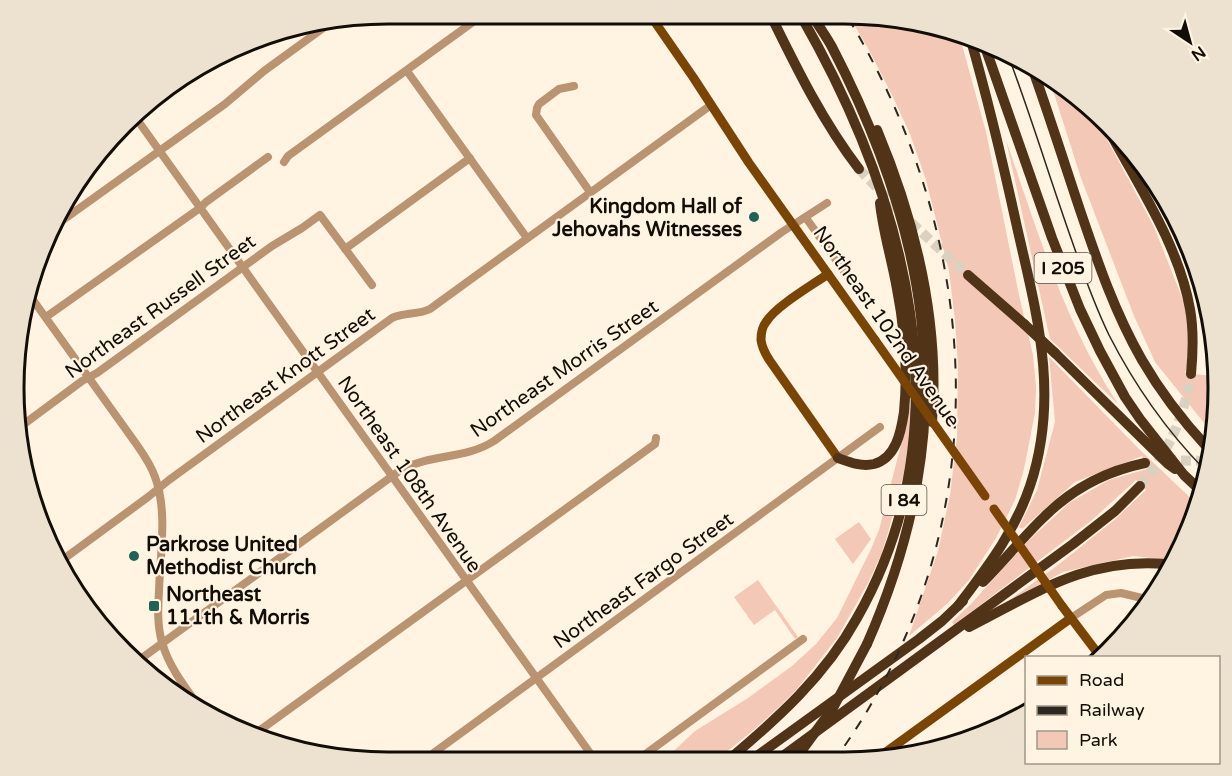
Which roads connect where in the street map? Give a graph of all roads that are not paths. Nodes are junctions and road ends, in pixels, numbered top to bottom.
1 (470, 24) edge
2 (656, 24) edge
3 (775, 24) edge
4 (806, 24) edge
5 (818, 24) edge
6 (320, 31) edge
7 (973, 48) edge
8 (988, 54) edge
9 (407, 71) junction
10 (1036, 79) edge
11 (574, 86) dead end
12 (711, 105) junction
13 (864, 113) junction
14 (139, 123) edge
15 (1119, 149) edge
16 (159, 151) junction
17 (268, 157) dead end
18 (470, 158) junction
19 (284, 162) dead end
20 (859, 169) tunnel mouth
21 (878, 182) junction
22 (590, 192) junction
23 (827, 203) dead end
24 (200, 208) junction
25 (67, 217) edge
26 (806, 218) junction
27 (794, 225) junction
28 (527, 238) junction
29 (345, 249) junction
30 (243, 267) junction
31 (828, 274) junction
32 (968, 274) tunnel mouth
33 (372, 285) dead end
34 (859, 292) dead end
35 (34, 301) edge
36 (46, 317) junction
37 (318, 372) junction
38 (1191, 374) tunnel mouth
39 (89, 378) junction
40 (932, 422) junction
41 (26, 423) edge
42 (880, 427) dead end
43 (656, 438) dead end
44 (1204, 443) edge
45 (838, 458) junction
46 (1145, 463) dead end
47 (1184, 475) junction
48 (392, 476) junction
49 (1195, 485) edge
50 (1140, 486) tunnel mouth
51 (159, 488) junction
52 (66, 557) edge
53 (1162, 564) edge
54 (465, 580) junction
55 (1141, 598) edge
56 (958, 606) junction
57 (1071, 618) junction
58 (803, 639) dead end
59 (942, 641) junction
60 (162, 643) junction
61 (1096, 650) edge
62 (143, 657) edge
63 (536, 678) junction
64 (190, 693) edge
65 (261, 729) edge
66 (896, 748) edge
67 (435, 752) edge
68 (589, 752) edge
69 (648, 752) edge
70 (738, 752) edge
71 (762, 752) edge
72 (788, 752) edge
73 (801, 752) edge

1 - 9 street
2 - 12 main road, Northeast 102nd Avenue
3 - 20 highway
4 - 21 highway, I 84
5 - 13 highway, I 84
6 - 16 street
7 - 56 highway
8 - 47 highway, I 205
9 - 18 street
9 - 19 street
10 - 44 highway, I 205
11 - 22 street
12 - 22 street, Northeast Knott Street
12 - 27 main road, Northeast 102nd Avenue
13 - 40 highway
13 - 73 highway, I 84, bridge
14 - 16 street, Northeast 108th Avenue
15 - 38 highway
16 - 24 street, Northeast 108th Avenue
16 - 25 street
17 - 24 street
18 - 28 street
18 - 29 street
21 - 45 highway
21 - 70 highway, I 84
22 - 28 street, Northeast Knott Street
23 - 26 street, Northeast Morris Street
24 - 30 street, Northeast 108th Avenue
24 - 36 street
26 - 27 street, Northeast Morris Street
26 - 34 street
27 - 31 main road, Northeast 102nd Avenue
27 - 48 street, Northeast Morris Street
28 - 37 street, Northeast Knott Street
29 - 30 street, Northeast Russell Street
29 - 33 street
30 - 37 street, Northeast 108th Avenue
30 - 39 street, Northeast Russell Street
31 - 40 main road, Northeast 102nd Avenue, bridge
31 - 45 main road
32 - 47 highway, bridge
35 - 36 street
36 - 39 street
37 - 48 street, Northeast 108th Avenue
37 - 51 street, Northeast Knott Street
39 - 41 street, Northeast Russell Street
39 - 51 street
40 - 57 main road, Northeast 102nd Avenue, bridge
42 - 45 street, Northeast Fargo Street
43 - 54 street
45 - 63 street, Northeast Fargo Street
46 - 56 highway
47 - 49 highway, I 205
48 - 54 street, Northeast 108th Avenue
48 - 60 street, Northeast Morris Street
50 - 59 highway
51 - 52 street, Northeast Knott Street
51 - 60 street
53 - 59 highway
54 - 63 street, Northeast 108th Avenue
54 - 65 street
55 - 57 street
56 - 71 highway
57 - 61 main road, Northeast 102nd Avenue
57 - 66 main road
58 - 69 street
59 - 72 highway
60 - 62 street, Northeast Morris Street
60 - 64 street
63 - 67 street, Northeast Fargo Street
63 - 68 street, Northeast 108th Avenue

